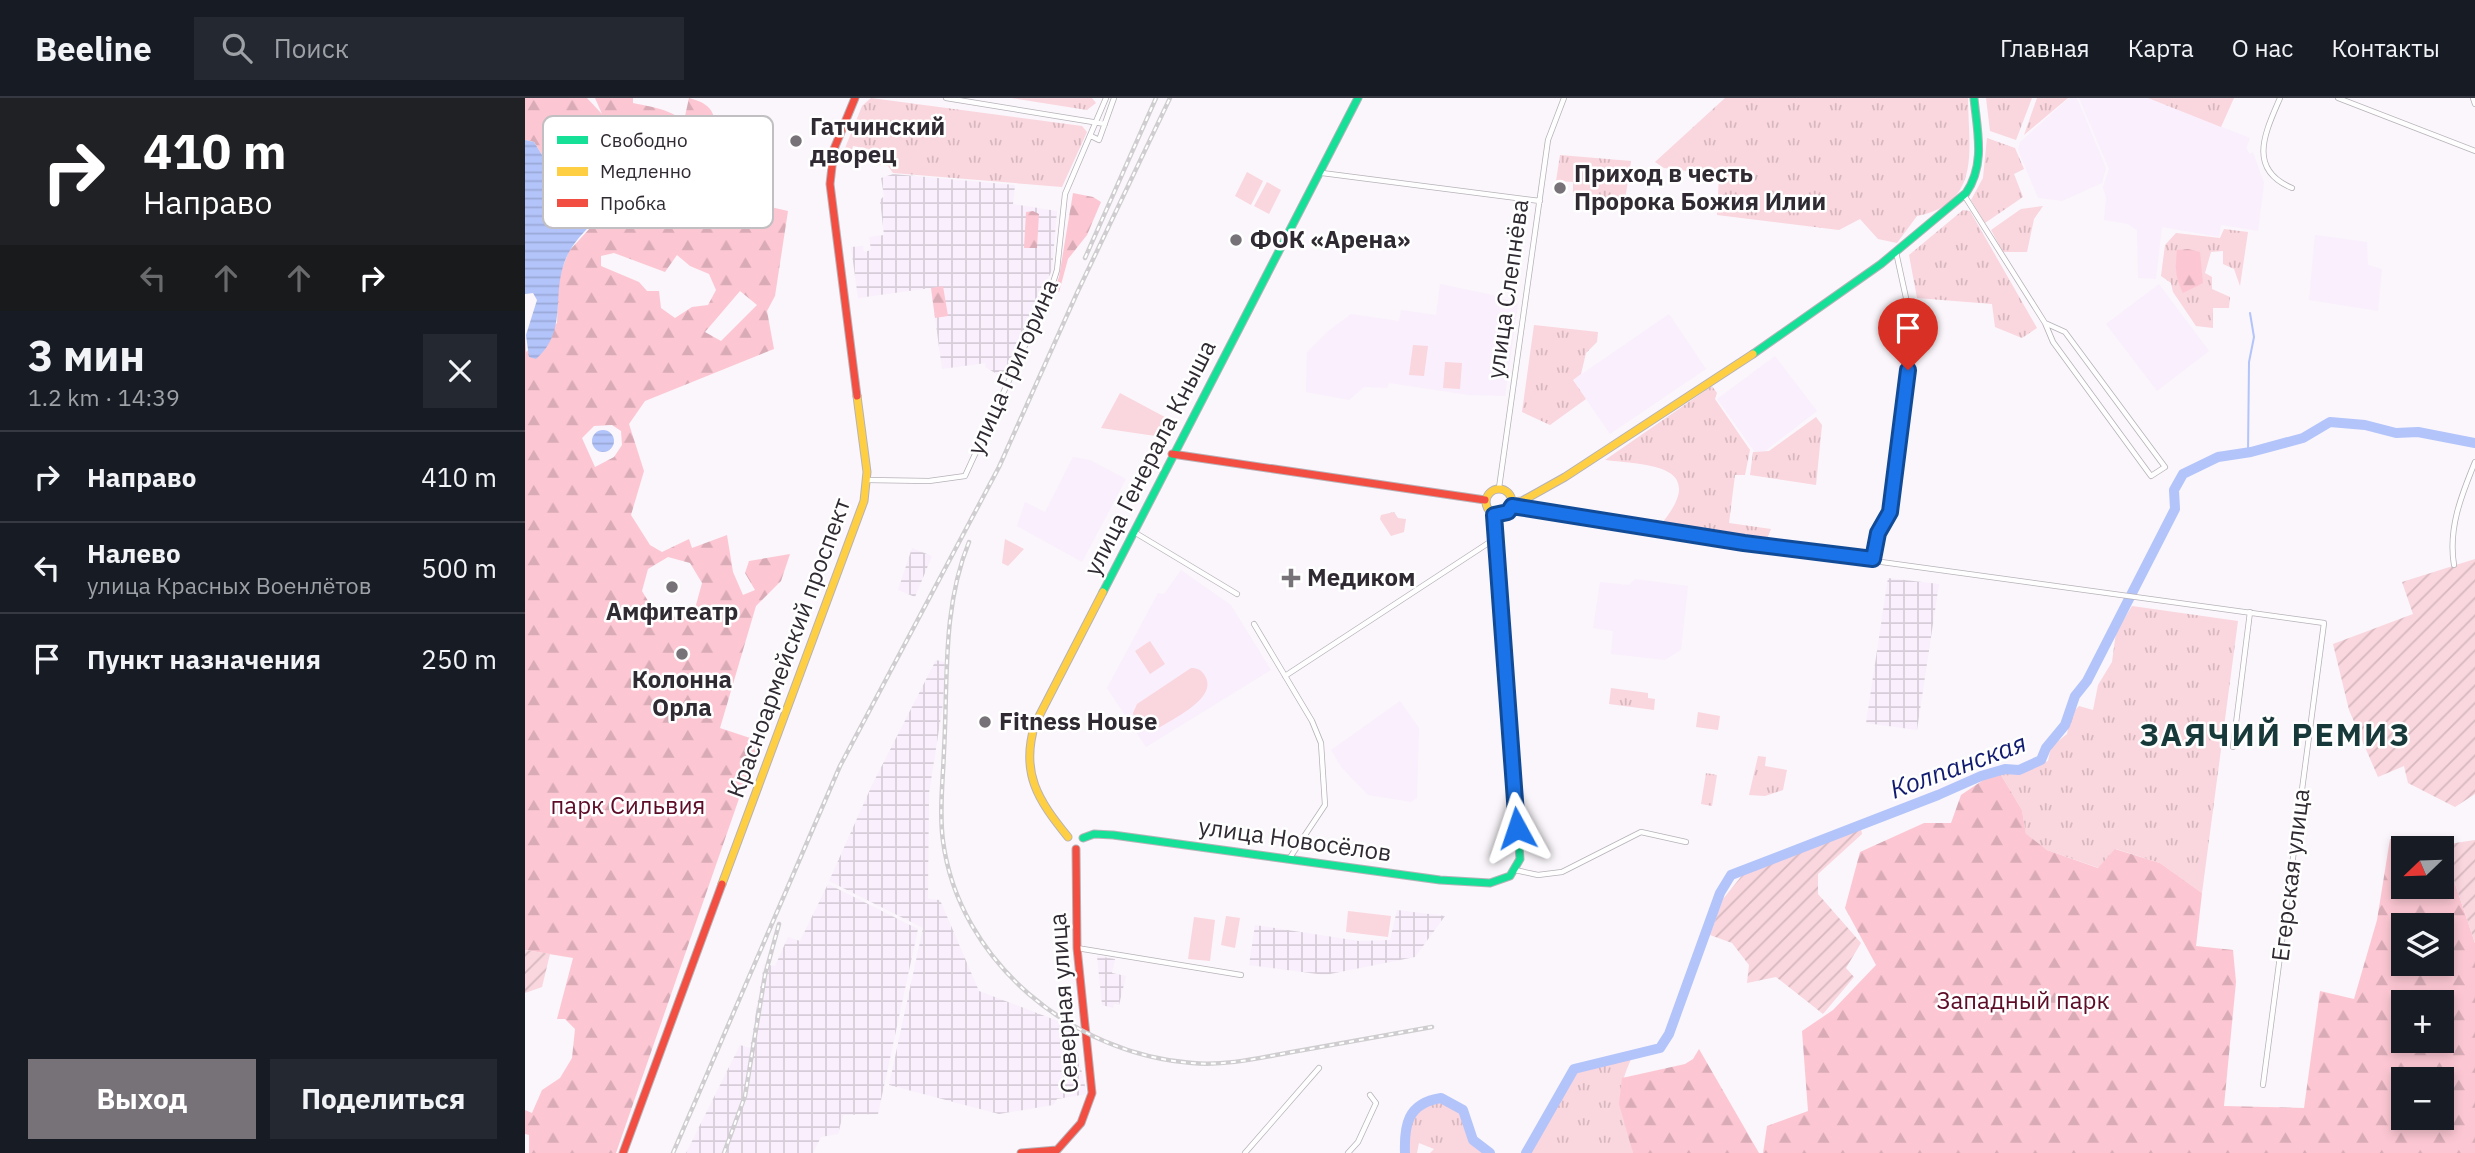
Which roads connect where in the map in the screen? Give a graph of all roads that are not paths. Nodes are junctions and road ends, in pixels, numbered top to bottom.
1 (855, 98) edge
2 (946, 98) edge
3 (1106, 98) edge
4 (1114, 98) edge
5 (1359, 98) edge
6 (1564, 98) edge
7 (1975, 98) edge
8 (2280, 98) edge
9 (2339, 98) edge
10 (2473, 98) edge
11 (2475, 104) edge
12 (1097, 121) junction
13 (1105, 124) junction
14 (1091, 136) junction
15 (2475, 151) edge
16 (1322, 173) junction
17 (2292, 188) dead end
18 (1964, 195) junction
19 (1540, 201) junction
20 (1896, 252) junction
21 (2045, 323) junction
22 (1172, 454) junction
23 (2475, 462) edge
24 (867, 480) junction
25 (1499, 488) junction
26 (1534, 495) junction
27 (1485, 500) junction
28 (1512, 504) junction
29 (1537, 510) junction
30 (1494, 515) junction
31 (1134, 531) junction
32 (1493, 540) junction
33 (1873, 559) junction
34 (2454, 565) dead end
35 (1237, 594) dead end
36 (2250, 612) junction
37 (1254, 624) dead end
38 (1285, 676) junction
39 (2233, 747) dead end
40 (1068, 837) junction
41 (1083, 838) junction
42 (1686, 842) dead end
43 (1076, 849) junction
44 (1289, 859) junction
45 (1515, 870) junction
46 (1077, 948) junction
47 (1241, 975) dead end
48 (1319, 1068) dead end
49 (2263, 1085) dead end
50 (1370, 1094) dead end
51 (626, 1152) edge
52 (1057, 1152) edge
53 (1021, 1153) edge
54 (1245, 1153) edge
55 (1348, 1153) edge

1 - 24 street, Красноармейский проспект
2 - 12 street
3 - 12 street, улица Григорина
4 - 13 street
5 - 16 street, улица Генерала Кныша
6 - 19 street, улица Слепнёва
7 - 18 street
8 - 17 street
9 - 15 street
10 - 11 street
12 - 13 street
12 - 14 street, улица Григорина
13 - 14 street
14 - 24 street, улица Григорина
16 - 19 street
16 - 22 street, улица Генерала Кныша
18 - 20 street
18 - 21 street
19 - 25 street, улица Слепнёва
20 - 26 street
20 - 33 street
21 - 21 street
22 - 27 street
22 - 31 street, улица Генерала Кныша
23 - 34 street
24 - 51 street, Красноармейский проспект
25 - 27 street
25 - 28 street
26 - 28 street
26 - 29 street
27 - 30 street
28 - 29 street
28 - 30 street
29 - 33 street
30 - 32 street
31 - 35 street
31 - 40 street, улица Генерала Кныша
32 - 38 street
32 - 45 street
33 - 36 street
36 - 39 street
36 - 49 street, Егерская улица
37 - 38 street
38 - 44 street
40 - 41 street
40 - 43 street
41 - 43 street
41 - 44 street, улица Новосёлов
42 - 45 street
43 - 46 street, Северная улица
44 - 45 street, улица Новосёлов
46 - 47 street
46 - 52 street, Северная улица
48 - 54 street
50 - 55 street
52 - 53 street, Северная улица

